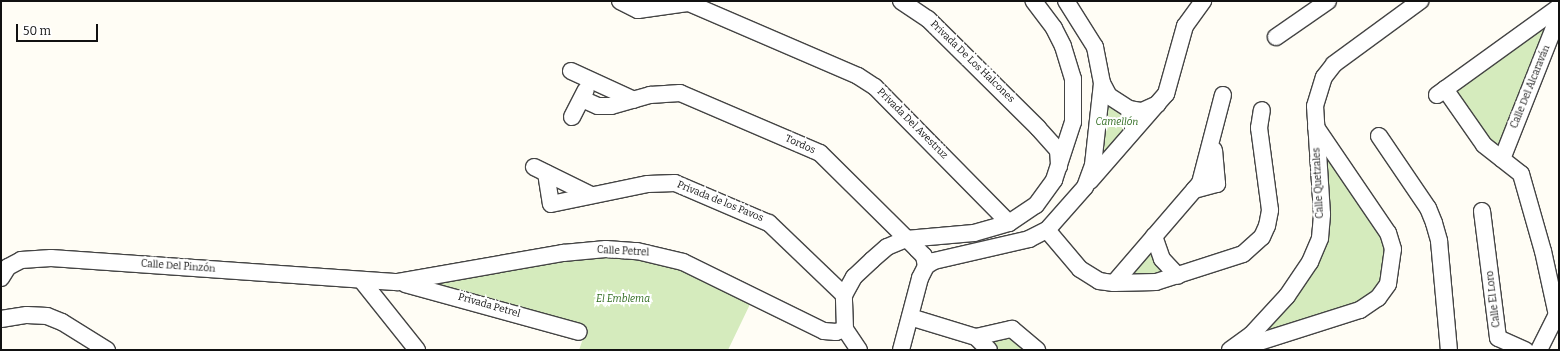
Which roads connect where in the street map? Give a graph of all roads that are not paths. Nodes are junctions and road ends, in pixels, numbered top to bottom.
1 (620, 1) edge
2 (901, 1) edge
3 (1034, 1) edge
4 (1066, 1) edge
5 (1203, 1) edge
6 (1328, 1) edge
7 (1420, 1) edge
8 (686, 2) edge
9 (1559, 7) edge
10 (1559, 15) edge
11 (1276, 37) dead end
12 (571, 71) dead end
13 (591, 80) junction
14 (1102, 82) junction
15 (1223, 95) dead end
16 (582, 99) junction
17 (634, 100) junction
18 (1159, 104) junction
19 (1262, 110) dead end
20 (572, 117) dead end
21 (1073, 122) junction
22 (1315, 127) junction
23 (1038, 128) junction
24 (1379, 136) dead end
25 (1502, 159) junction
26 (1059, 169) junction
27 (1085, 187) junction
28 (1049, 190) junction
29 (591, 195) junction
30 (1072, 201) junction
31 (1482, 211) dead end
32 (1009, 223) junction
33 (1047, 230) junction
34 (1154, 236) junction
35 (906, 239) junction
36 (1543, 251) junction
37 (1559, 260) edge
38 (926, 266) junction
39 (1178, 276) junction
40 (1, 278) edge
41 (362, 281) junction
42 (398, 282) junction
43 (1114, 283) junction
44 (844, 295) junction
45 (1558, 312) edge
46 (910, 317) junction
47 (1, 319) edge
48 (845, 329) junction
49 (579, 332) dead end
50 (986, 342) edge
51 (1445, 346) edge
52 (107, 350) edge
53 (416, 350) edge
54 (860, 350) edge
55 (901, 350) edge
56 (1037, 350) edge
57 (1230, 350) edge
58 (1234, 350) edge
59 (1525, 350) edge
60 (1539, 350) edge

1 - 8 street, Privada Del Avestruz
2 - 23 street, Privada De Los Halcones
3 - 21 street
4 - 14 street
5 - 18 street
6 - 11 street
7 - 22 street, Calle Quetzales
8 - 32 street, Privada Del Avestruz
9 - 25 street
10 - 25 street, Calle Del Alcaraván
12 - 13 street
13 - 16 street
13 - 17 street
14 - 18 street
14 - 27 street
15 - 34 street
16 - 17 street, Tordos
16 - 20 street
17 - 35 street, Tordos
18 - 27 street
19 - 39 street
21 - 23 street
21 - 26 street
22 - 57 street, Calle Quetzales
22 - 58 street, Calle Quetzales
23 - 26 street, Privada De Los Halcones
24 - 51 street
25 - 36 street
26 - 28 street
27 - 30 street
28 - 30 street
28 - 32 street
29 - 29 street, Privada de los Pavos
29 - 44 street, Privada de los Pavos
30 - 33 street
31 - 59 street, Calle El Loro
32 - 35 street
33 - 38 street
33 - 43 street
34 - 39 street
34 - 43 street
35 - 38 street, Tordos
35 - 44 street
36 - 37 street
36 - 45 street
38 - 46 street
39 - 43 street
40 - 41 street, Calle Del Pinzón
41 - 42 street, Calle Petrel
41 - 53 street
42 - 48 street, Calle Petrel
42 - 49 street, Privada Petrel
44 - 48 street
45 - 60 street
46 - 50 street
46 - 55 street
47 - 52 street
48 - 54 street
50 - 56 street

